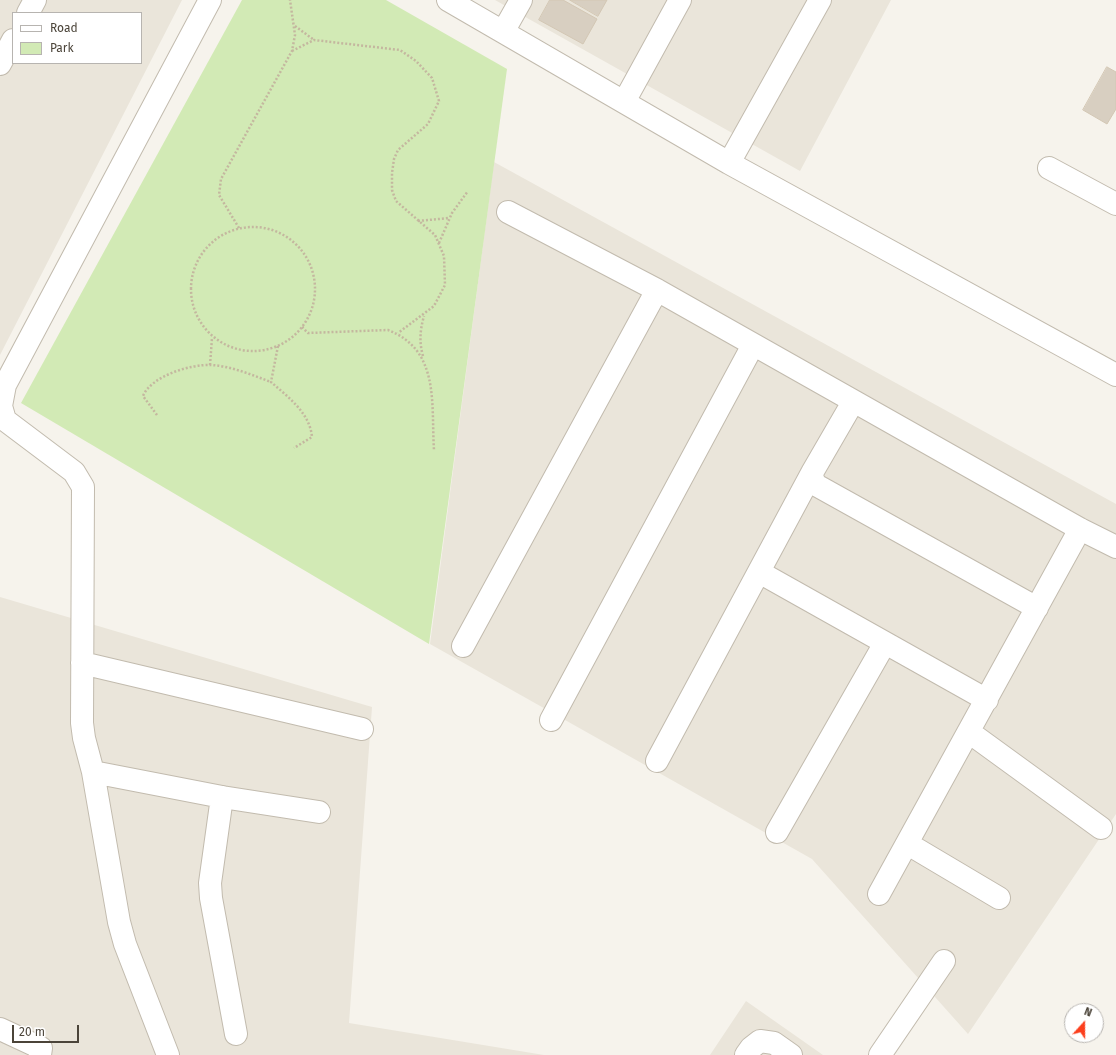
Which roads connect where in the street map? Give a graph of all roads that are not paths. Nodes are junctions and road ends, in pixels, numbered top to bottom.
1 (35, 0) edge
2 (210, 0) edge
3 (448, 0) edge
4 (521, 0) edge
5 (680, 0) edge
6 (820, 0) edge
7 (29, 12) edge
8 (503, 32) junction
9 (12, 42) edge
10 (0, 64) edge
11 (624, 102) junction
12 (729, 163) junction
13 (1049, 168) dead end
14 (1116, 204) edge
15 (508, 212) dead end
16 (658, 290) junction
17 (753, 345) junction
18 (1116, 375) edge
19 (853, 402) junction
20 (813, 471) junction
21 (1080, 529) junction
22 (1116, 548) edge
23 (759, 572) junction
24 (1037, 608) junction
25 (885, 643) junction
26 (463, 646) dead end
27 (82, 663) junction
28 (987, 700) junction
29 (550, 720) dead end
30 (362, 729) dead end
31 (969, 732) junction
32 (657, 761) dead end
33 (93, 772) junction
34 (222, 797) junction
35 (319, 812) dead end
36 (1101, 828) dead end
37 (777, 832) dead end
38 (908, 844) junction
39 (879, 894) dead end
40 (999, 898) dead end
41 (944, 961) dead end
42 (0, 1029) edge
43 (236, 1034) dead end
44 (40, 1055) edge
45 (168, 1055) edge
46 (746, 1055) edge
47 (791, 1055) edge
48 (880, 1055) edge

1 - 7 street
2 - 27 street
3 - 8 street
4 - 8 street
5 - 11 street
6 - 12 street
8 - 11 street
9 - 10 street
11 - 12 street
12 - 18 street
13 - 14 street
15 - 16 street
16 - 17 street
16 - 26 street
17 - 19 street
17 - 29 street
19 - 20 street
19 - 21 street
20 - 23 street
20 - 24 street
21 - 22 street
21 - 24 street
23 - 25 street
23 - 32 street
24 - 28 street
25 - 28 street
25 - 37 street
27 - 30 street
27 - 33 street
28 - 31 street
31 - 36 street
31 - 38 street
33 - 34 street
33 - 45 street
34 - 35 street
34 - 43 street
38 - 39 street
38 - 40 street
41 - 48 street
42 - 44 street
46 - 47 street

